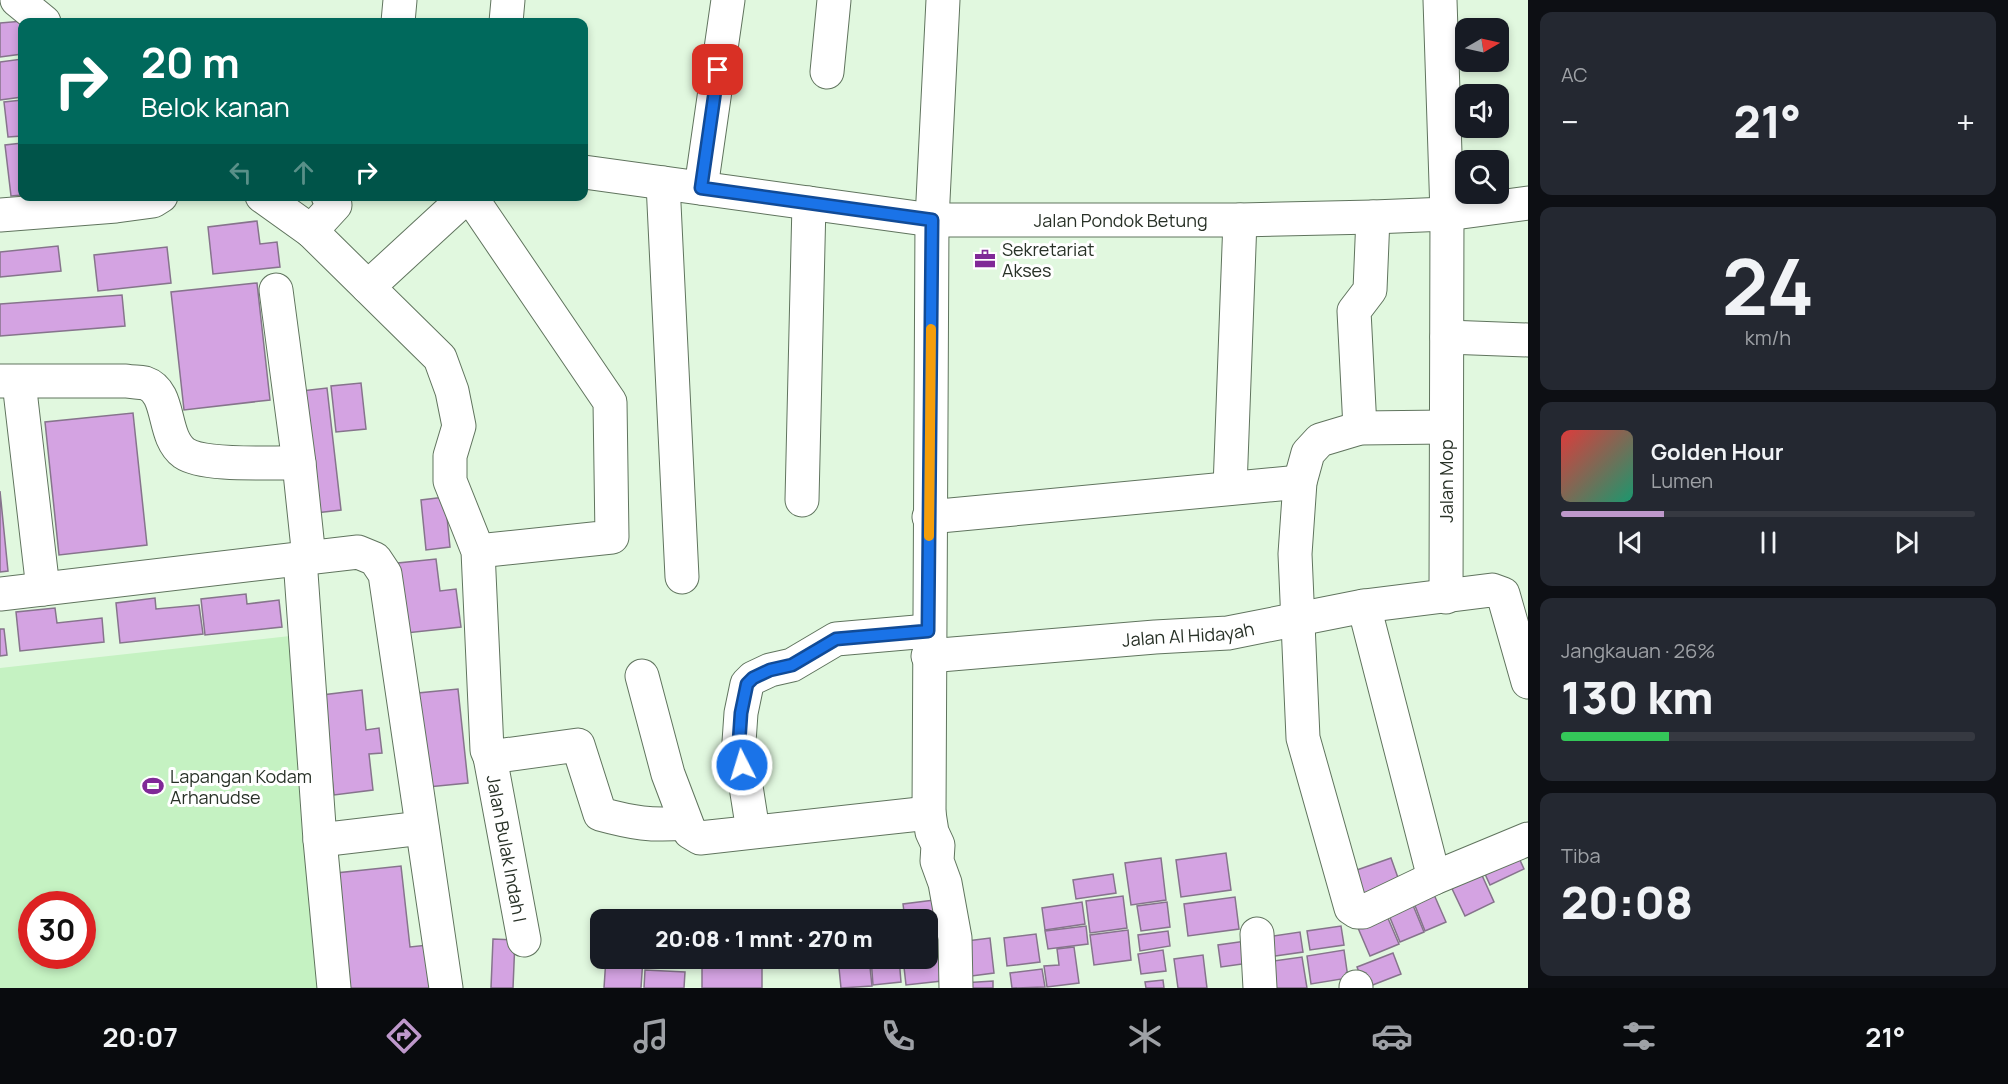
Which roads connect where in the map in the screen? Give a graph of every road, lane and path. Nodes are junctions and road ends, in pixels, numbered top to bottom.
1 (17, 0) edge
2 (400, 0) edge
3 (508, 0) edge
4 (728, 0) edge
5 (834, 0) edge
6 (943, 0) edge
7 (1440, 0) edge
8 (39, 18) edge
9 (398, 18) edge
10 (506, 18) edge
11 (827, 72) dead end
12 (588, 173) edge
13 (663, 183) junction
14 (701, 188) junction
15 (153, 201) edge
16 (269, 201) edge
17 (331, 201) edge
18 (463, 201) edge
19 (471, 201) edge
20 (809, 203) junction
21 (1528, 203) edge
22 (1, 208) edge
23 (1447, 214) junction
24 (1373, 217) junction
25 (932, 220) junction
26 (1240, 220) junction
27 (311, 231) junction
28 (368, 287) junction
29 (276, 290) dead end
30 (1447, 337) junction
31 (1528, 340) edge
32 (9, 381) edge
33 (1446, 427) junction
34 (1360, 428) junction
35 (299, 462) junction
36 (1300, 482) junction
37 (1230, 488) junction
38 (802, 500) dead end
39 (929, 518) junction
40 (478, 551) junction
41 (304, 558) junction
42 (682, 577) dead end
43 (43, 589) junction
44 (0, 594) edge
45 (1446, 597) junction
46 (1364, 606) junction
47 (1297, 619) junction
48 (928, 644) junction
49 (642, 676) dead end
50 (1528, 682) edge
51 (490, 757) junction
52 (929, 813) junction
53 (686, 823) junction
54 (422, 828) junction
55 (753, 831) junction
56 (1528, 839) edge
57 (320, 840) junction
58 (1434, 878) junction
59 (1257, 934) dead end
60 (524, 940) dead end
61 (334, 988) edge
62 (446, 988) edge
63 (956, 988) edge
64 (1260, 988) edge

1 - 8 street
2 - 9 street
3 - 10 street
4 - 14 street
5 - 11 street
6 - 25 street
7 - 23 street
12 - 13 street, Jalan Pondok Betung
13 - 14 street, Jalan Pondok Betung
13 - 42 street
14 - 20 street, Jalan Pondok Betung
15 - 22 street
16 - 27 street, Jalan Bulak Indah I
17 - 27 street
18 - 28 street
19 - 40 street
20 - 25 street, Jalan Pondok Betung
20 - 38 street
21 - 23 street, Jalan Pondok Betung
23 - 24 street, Jalan Pondok Betung
23 - 30 street, Jalan Mop
24 - 26 street, Jalan Pondok Betung
24 - 34 street
25 - 26 street, Jalan Pondok Betung
25 - 39 street
26 - 37 street
27 - 28 street, Jalan Bulak Indah I
28 - 40 street, Jalan Bulak Indah I
29 - 35 street
30 - 31 street
30 - 33 street, Jalan Mop
32 - 35 street
32 - 43 street
33 - 34 street
33 - 45 street, Jalan Mop
34 - 36 street
35 - 41 street
36 - 37 street
36 - 47 street
37 - 39 street
39 - 48 street
40 - 51 street, Jalan Bulak Indah I
41 - 43 street
41 - 54 street
41 - 57 street
43 - 44 street
45 - 46 street, Jalan Al Hidayah
45 - 50 street
46 - 47 street, Jalan Al Hidayah
46 - 58 street
47 - 48 street, Jalan Al Hidayah
47 - 58 street
48 - 52 street
48 - 55 street, Jalan Al Hidayah
49 - 53 street
51 - 53 street
51 - 60 street, Jalan Bulak Indah I
52 - 55 street
52 - 63 street
53 - 55 street
54 - 57 street
54 - 62 street
56 - 58 street
57 - 61 street
59 - 64 street

